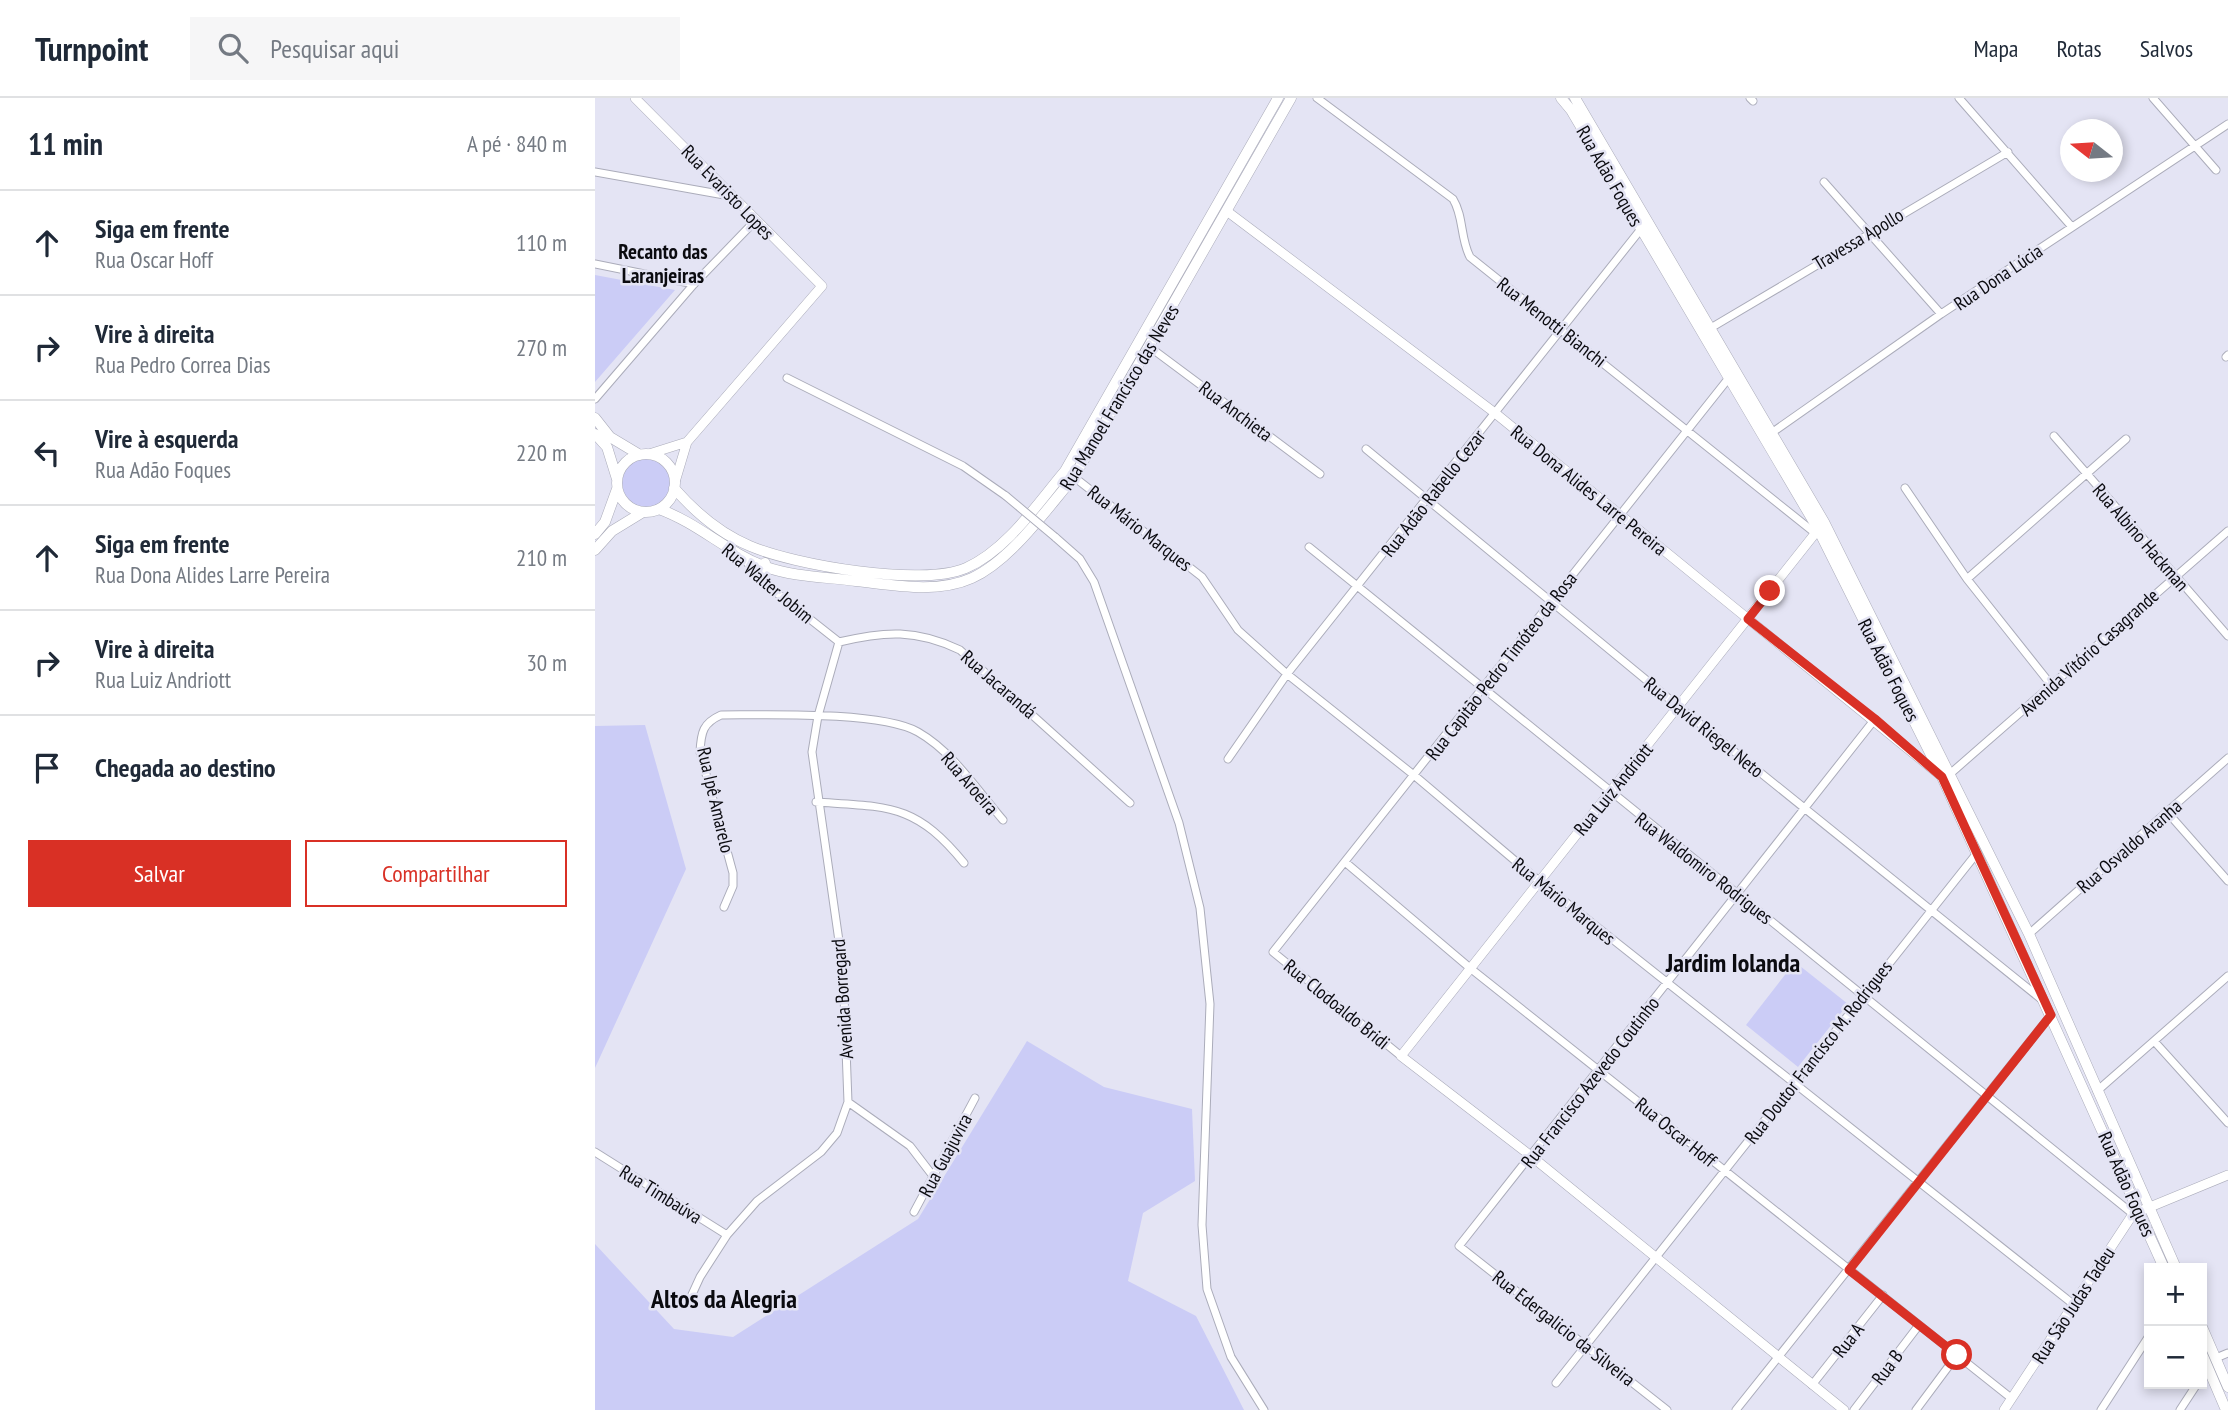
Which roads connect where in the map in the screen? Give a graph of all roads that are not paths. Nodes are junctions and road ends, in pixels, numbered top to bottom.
1 (635, 98) edge
2 (1279, 98) edge
3 (1291, 98) edge
4 (1317, 98) edge
5 (1561, 98) edge
6 (1575, 98) edge
7 (1959, 98) edge
8 (2153, 98) edge
9 (2228, 124) edge
10 (2194, 145) junction
11 (2008, 152) junction
12 (2216, 170) dead end
13 (595, 172) edge
14 (1824, 182) dead end
15 (730, 196) junction
16 (1228, 212) junction
17 (754, 222) junction
18 (2073, 227) junction
19 (1641, 229) junction
20 (1868, 233) junction
21 (595, 264) edge
22 (694, 284) junction
23 (1941, 314) junction
24 (1561, 329) junction
25 (1709, 329) junction
26 (1151, 348) junction
27 (787, 378) dead end
28 (1728, 379) junction
29 (595, 398) edge
30 (1495, 413) junction
31 (595, 418) edge
32 (1687, 429) junction
33 (595, 434) edge
34 (1770, 434) junction
35 (2054, 436) dead end
36 (2126, 439) dead end
37 (687, 442) junction
38 (1366, 449) dead end
39 (645, 455) junction
40 (1320, 474) dead end
41 (2086, 474) junction
42 (1074, 477) junction
43 (617, 484) junction
44 (675, 485) junction
45 (1905, 488) dead end
46 (1428, 500) junction
47 (659, 509) junction
48 (643, 512) junction
49 (1620, 515) junction
50 (1819, 528) junction
51 (2228, 531) edge
52 (726, 533) junction
53 (595, 534) edge
54 (747, 545) joint
55 (1309, 547) dead end
56 (595, 550) edge
57 (741, 556) junction
58 (767, 568) junction
59 (2174, 576) junction
60 (1967, 579) junction
61 (763, 582) junction
62 (1359, 587) junction
63 (1552, 600) junction
64 (1748, 619) junction
65 (2228, 636) edge
66 (839, 642) junction
67 (1287, 674) junction
68 (2052, 686) junction
69 (1482, 687) junction
70 (1679, 707) junction
71 (818, 716) junction
72 (1875, 719) junction
73 (2228, 758) edge
74 (1228, 759) dead end
75 (1946, 775) junction
76 (1415, 776) junction
77 (1610, 793) junction
78 (816, 802) junction
79 (1130, 803) dead end
80 (1806, 809) junction
81 (2168, 813) junction
82 (1003, 820) dead end
83 (1977, 853) junction
84 (1345, 862) junction
85 (964, 863) dead end
86 (1539, 881) junction
87 (2228, 881) edge
88 (1738, 894) junction
89 (724, 907) dead end
90 (1932, 908) junction
91 (2028, 934) junction
92 (1273, 952) joint
93 (1469, 968) junction
94 (2228, 976) edge
95 (1668, 983) junction
96 (1863, 996) junction
97 (2044, 1001) junction
98 (2051, 1015) junction
99 (2154, 1041) junction
100 (1401, 1056) junction
101 (1599, 1070) junction
102 (1794, 1083) junction
103 (2097, 1091) junction
104 (1987, 1096) junction
105 (975, 1098) dead end
106 (848, 1102) junction
107 (2228, 1123) edge
108 (595, 1152) edge
109 (1531, 1156) junction
110 (1723, 1170) junction
111 (2228, 1175) edge
112 (933, 1176) junction
113 (1919, 1180) junction
114 (2150, 1209) junction
115 (914, 1212) dead end
116 (2136, 1213) junction
117 (727, 1235) junction
118 (1459, 1246) joint
119 (1656, 1258) junction
120 (2161, 1263) edge
121 (2174, 1263) edge
122 (1849, 1270) junction
123 (1883, 1296) junction
124 (689, 1301) dead end
125 (2073, 1304) junction
126 (1919, 1325) junction
127 (2207, 1337) edge
128 (2144, 1344) edge
129 (1588, 1346) junction
130 (2228, 1353) edge
131 (1957, 1355) junction
132 (1776, 1357) junction
133 (2216, 1358) junction
134 (2207, 1376) edge
135 (1556, 1383) dead end
136 (1812, 1385) junction
137 (2228, 1387) edge
138 (2194, 1389) edge
139 (2011, 1398) junction
140 (1263, 1410) edge
141 (1667, 1410) edge
142 (1736, 1410) edge
143 (1844, 1410) edge
144 (1854, 1410) edge
145 (1916, 1410) edge
146 (2004, 1410) edge
147 (2101, 1410) edge
148 (2179, 1410) edge
149 (2226, 1410) edge

1 - 15 street, Rua Evaristo Lopes
2 - 54 main road, Rua Manoel Francisco das Neves
3 - 16 main road, Rua Manoel Francisco das Neves
4 - 24 street, Rua Menotti Bianchi
5 - 19 main road, Rua Adão Foques
6 - 25 main road, Rua Adão Foques
7 - 11 street
8 - 10 street
9 - 10 street, Rua Dona Lúcia
10 - 12 street
10 - 18 street, Rua Dona Lúcia
11 - 18 street
11 - 20 street, Travessa Apollo
13 - 15 street
14 - 20 street
15 - 17 street, Rua Evaristo Lopes
16 - 26 main road, Rua Manoel Francisco das Neves
16 - 30 street, Rua Dona Alides Larre Pereira
17 - 22 street
17 - 37 street, Rua Evaristo Lopes
18 - 23 street, Rua Dona Lúcia
19 - 24 street, Rua Adão Rabello Cezar
19 - 28 main road, Rua Adão Foques
20 - 23 street
20 - 25 street, Travessa Apollo
21 - 22 street
22 - 29 street
23 - 34 street, Rua Dona Lúcia
24 - 30 street, Rua Adão Rabello Cezar
24 - 32 street, Rua Menotti Bianchi
25 - 34 main road, Rua Adão Foques
26 - 40 street, Rua Anchieta
26 - 42 main road, Rua Manoel Francisco das Neves
27 - 140 street, bridge
28 - 32 street, Rua Capitão Pedro Timóteo da Rosa
28 - 50 main road, Rua Adão Foques
30 - 46 street, Rua Adão Rabello Cezar
30 - 49 street, Rua Dona Alides Larre Pereira
31 - 39 main road
32 - 49 street, Rua Capitão Pedro Timóteo da Rosa
32 - 50 street, Rua Menotti Bianchi
33 - 43 main road
34 - 50 main road, Rua Adão Foques
35 - 41 street, Rua Albino Hackman
36 - 41 street
37 - 39 street
37 - 44 street
38 - 46 street, Rua David Riegel Neto
39 - 43 main road
39 - 44 main road
41 - 59 street, Rua Albino Hackman
41 - 60 street
42 - 58 main road, Rua Manoel Francisco das Neves
42 - 67 street, Rua Mário Marques
43 - 48 main road
43 - 53 main road
44 - 47 main road
44 - 52 main road, Rua Walter Jobim
45 - 60 street
46 - 62 street, Rua Adão Rabello Cezar
46 - 63 street, Rua David Riegel Neto
47 - 48 main road
47 - 57 main road, Rua Walter Jobim
48 - 56 main road
49 - 63 street, Rua Capitão Pedro Timóteo da Rosa
49 - 64 street, Rua Dona Alides Larre Pereira
50 - 64 street, Rua Luiz Andriott
50 - 75 main road, Rua Adão Foques
51 - 59 street, Avenida Vitório Casagrande
52 - 54 main road, Rua Walter Jobim
52 - 58 main road
55 - 62 street, Rua Waldomiro Rodrigues
57 - 58 main road, Rua Manoel Francisco das Neves
57 - 61 street, Rua Walter Jobim
58 - 61 main road
59 - 65 street, Rua Albino Hackman
59 - 68 street, Avenida Vitório Casagrande
60 - 68 street
61 - 66 street, Rua Walter Jobim
62 - 67 street, Rua Adão Rabello Cezar
62 - 69 street, Rua Waldomiro Rodrigues
63 - 69 street, Rua Capitão Pedro Timóteo da Rosa
63 - 70 street, Rua David Riegel Neto
64 - 70 street, Rua Luiz Andriott
64 - 72 street, Rua Dona Alides Larre Pereira
66 - 71 street, Avenida Borregard
66 - 79 street, Rua Jacarandá
67 - 74 street, Rua Adão Rabello Cezar
67 - 76 street, Rua Mário Marques
68 - 75 street, Avenida Vitório Casagrande
69 - 76 street, Rua Capitão Pedro Timóteo da Rosa
69 - 77 street, Rua Waldomiro Rodrigues
70 - 77 street, Rua Luiz Andriott
70 - 80 street, Rua David Riegel Neto
71 - 78 street, Avenida Borregard
71 - 82 street, Rua Aroeira
71 - 89 street, Rua Ipê Amarelo
72 - 75 street, Rua Dona Alides Larre Pereira
72 - 80 street, Rua Francisco Azevedo Coutinho
73 - 81 street, Rua Osvaldo Aranha
75 - 83 main road, Rua Adão Foques
75 - 91 main road, Rua Adão Foques
76 - 84 street, Rua Capitão Pedro Timóteo da Rosa
76 - 86 street, Rua Mário Marques
77 - 86 street, Rua Luiz Andriott
77 - 88 street, Rua Waldomiro Rodrigues
78 - 85 street
78 - 106 street, Avenida Borregard
80 - 88 street, Rua Francisco Azevedo Coutinho
80 - 90 street, Rua David Riegel Neto
81 - 87 street
81 - 91 street, Rua Osvaldo Aranha
83 - 90 street, Rua Doutor Francisco M. Rodrigues
83 - 97 main road, Rua Adão Foques
84 - 92 street, Rua Capitão Pedro Timóteo da Rosa
84 - 93 street, Rua Oscar Hoff
86 - 93 street, Rua Luiz Andriott
86 - 95 street, Rua Mário Marques
88 - 95 street, Rua Francisco Azevedo Coutinho
88 - 96 street, Rua Waldomiro Rodrigues
90 - 96 street, Rua Doutor Francisco M. Rodrigues
90 - 97 street, Rua David Riegel Neto
91 - 103 main road, Rua Adão Foques
92 - 100 street, Rua Clodoaldo Bridi
93 - 100 street, Rua Luiz Andriott
93 - 101 street, Rua Oscar Hoff
94 - 99 street
95 - 101 street, Rua Francisco Azevedo Coutinho
95 - 102 street, Rua Mário Marques
96 - 102 street, Rua Doutor Francisco M. Rodrigues
96 - 104 street, Rua Waldomiro Rodrigues
97 - 98 main road, Rua Adão Foques
98 - 104 street
98 - 116 main road, Rua Adão Foques
99 - 103 street
99 - 107 street
100 - 109 street
101 - 109 street, Rua Francisco Azevedo Coutinho
101 - 110 street, Rua Oscar Hoff
102 - 110 street, Rua Doutor Francisco M. Rodrigues
102 - 113 street, Rua Mário Marques
103 - 114 main road, Rua Adão Foques
104 - 113 street
104 - 116 street, Rua Waldomiro Rodrigues
105 - 112 street, Rua Guajuvira
106 - 112 street
106 - 117 street, Avenida Borregard
108 - 117 street, Rua Timbaúva
109 - 118 street, Rua Francisco Azevedo Coutinho
109 - 119 street
110 - 119 street, Rua Doutor Francisco M. Rodrigues
110 - 122 street, Rua Oscar Hoff
111 - 114 street
112 - 115 street, Rua Guajuvira
113 - 122 street
113 - 125 street, Rua Mário Marques
114 - 116 street
114 - 121 main road, Rua Adão Foques
116 - 120 main road, Rua Adão Foques
116 - 125 street, Rua São Judas Tadeu
117 - 124 street, Avenida Borregard
118 - 129 street, Rua Edergalicio da Silveira
119 - 129 street, Rua Doutor Francisco M. Rodrigues
119 - 132 street
122 - 123 street, Rua Oscar Hoff
122 - 132 street
123 - 126 street, Rua Oscar Hoff
123 - 136 street, Rua A
125 - 139 street, Rua São Judas Tadeu
126 - 131 street, Rua Oscar Hoff
126 - 144 street, Rua B
127 - 133 main road
128 - 147 street
129 - 135 street, Rua Doutor Francisco M. Rodrigues
129 - 141 street, Rua Edergalicio da Silveira
130 - 133 street
131 - 139 street, Rua Oscar Hoff
131 - 145 street
132 - 136 street
132 - 142 street
133 - 137 main road
134 - 149 main road
136 - 143 street
138 - 148 street
139 - 146 street, Rua São Judas Tadeu

